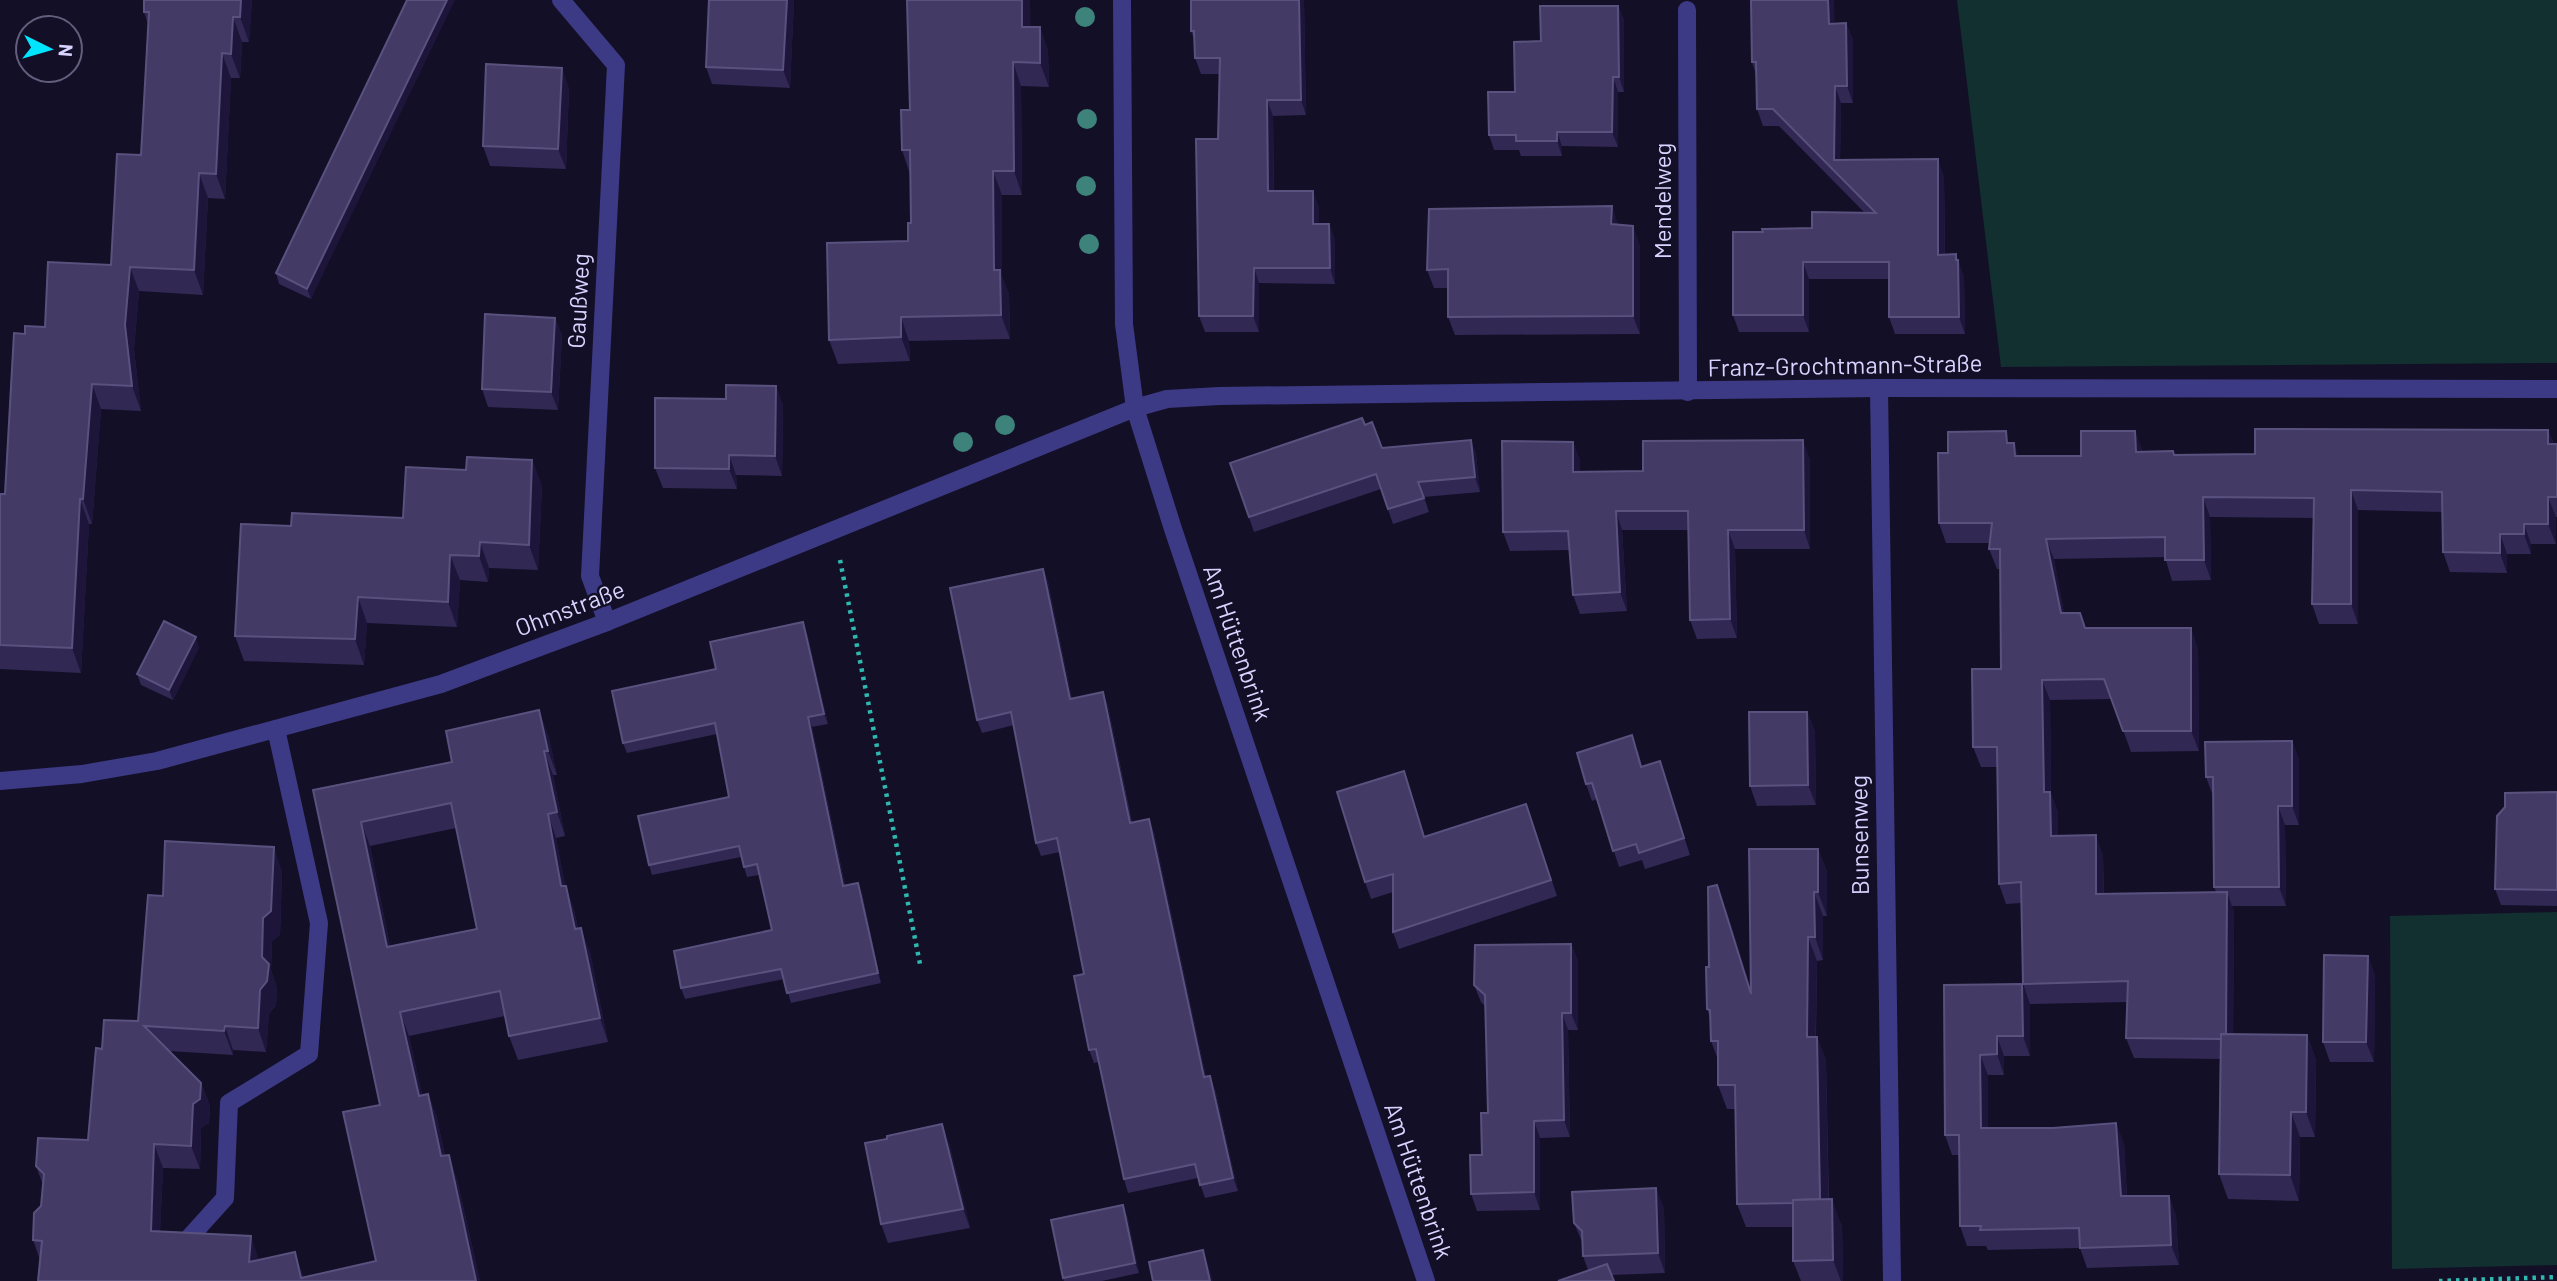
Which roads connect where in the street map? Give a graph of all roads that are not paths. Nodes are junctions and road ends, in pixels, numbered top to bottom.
1 (561, 0) edge
2 (1122, 0) edge
3 (1687, 10) dead end
4 (1879, 388) junction
5 (2557, 389) edge
6 (1688, 392) junction
7 (1135, 408) junction
8 (607, 622) junction
9 (276, 729) junction
10 (0, 781) edge
11 (188, 1239) edge
12 (1426, 1281) edge
13 (1892, 1281) edge

1 - 8 street, Gaußweg
2 - 7 street, Am Hüttenbrink
3 - 6 street, Mendelweg
4 - 5 street, Franz-Grochtmann-Straße
4 - 6 street, Franz-Grochtmann-Straße
4 - 13 street, Bunsenweg
6 - 7 street, Franz-Grochtmann-Straße
7 - 8 street, Ohmstraße
7 - 12 street, Am Hüttenbrink
8 - 9 street, Ohmstraße
9 - 10 street, Ohmstraße
9 - 11 street

